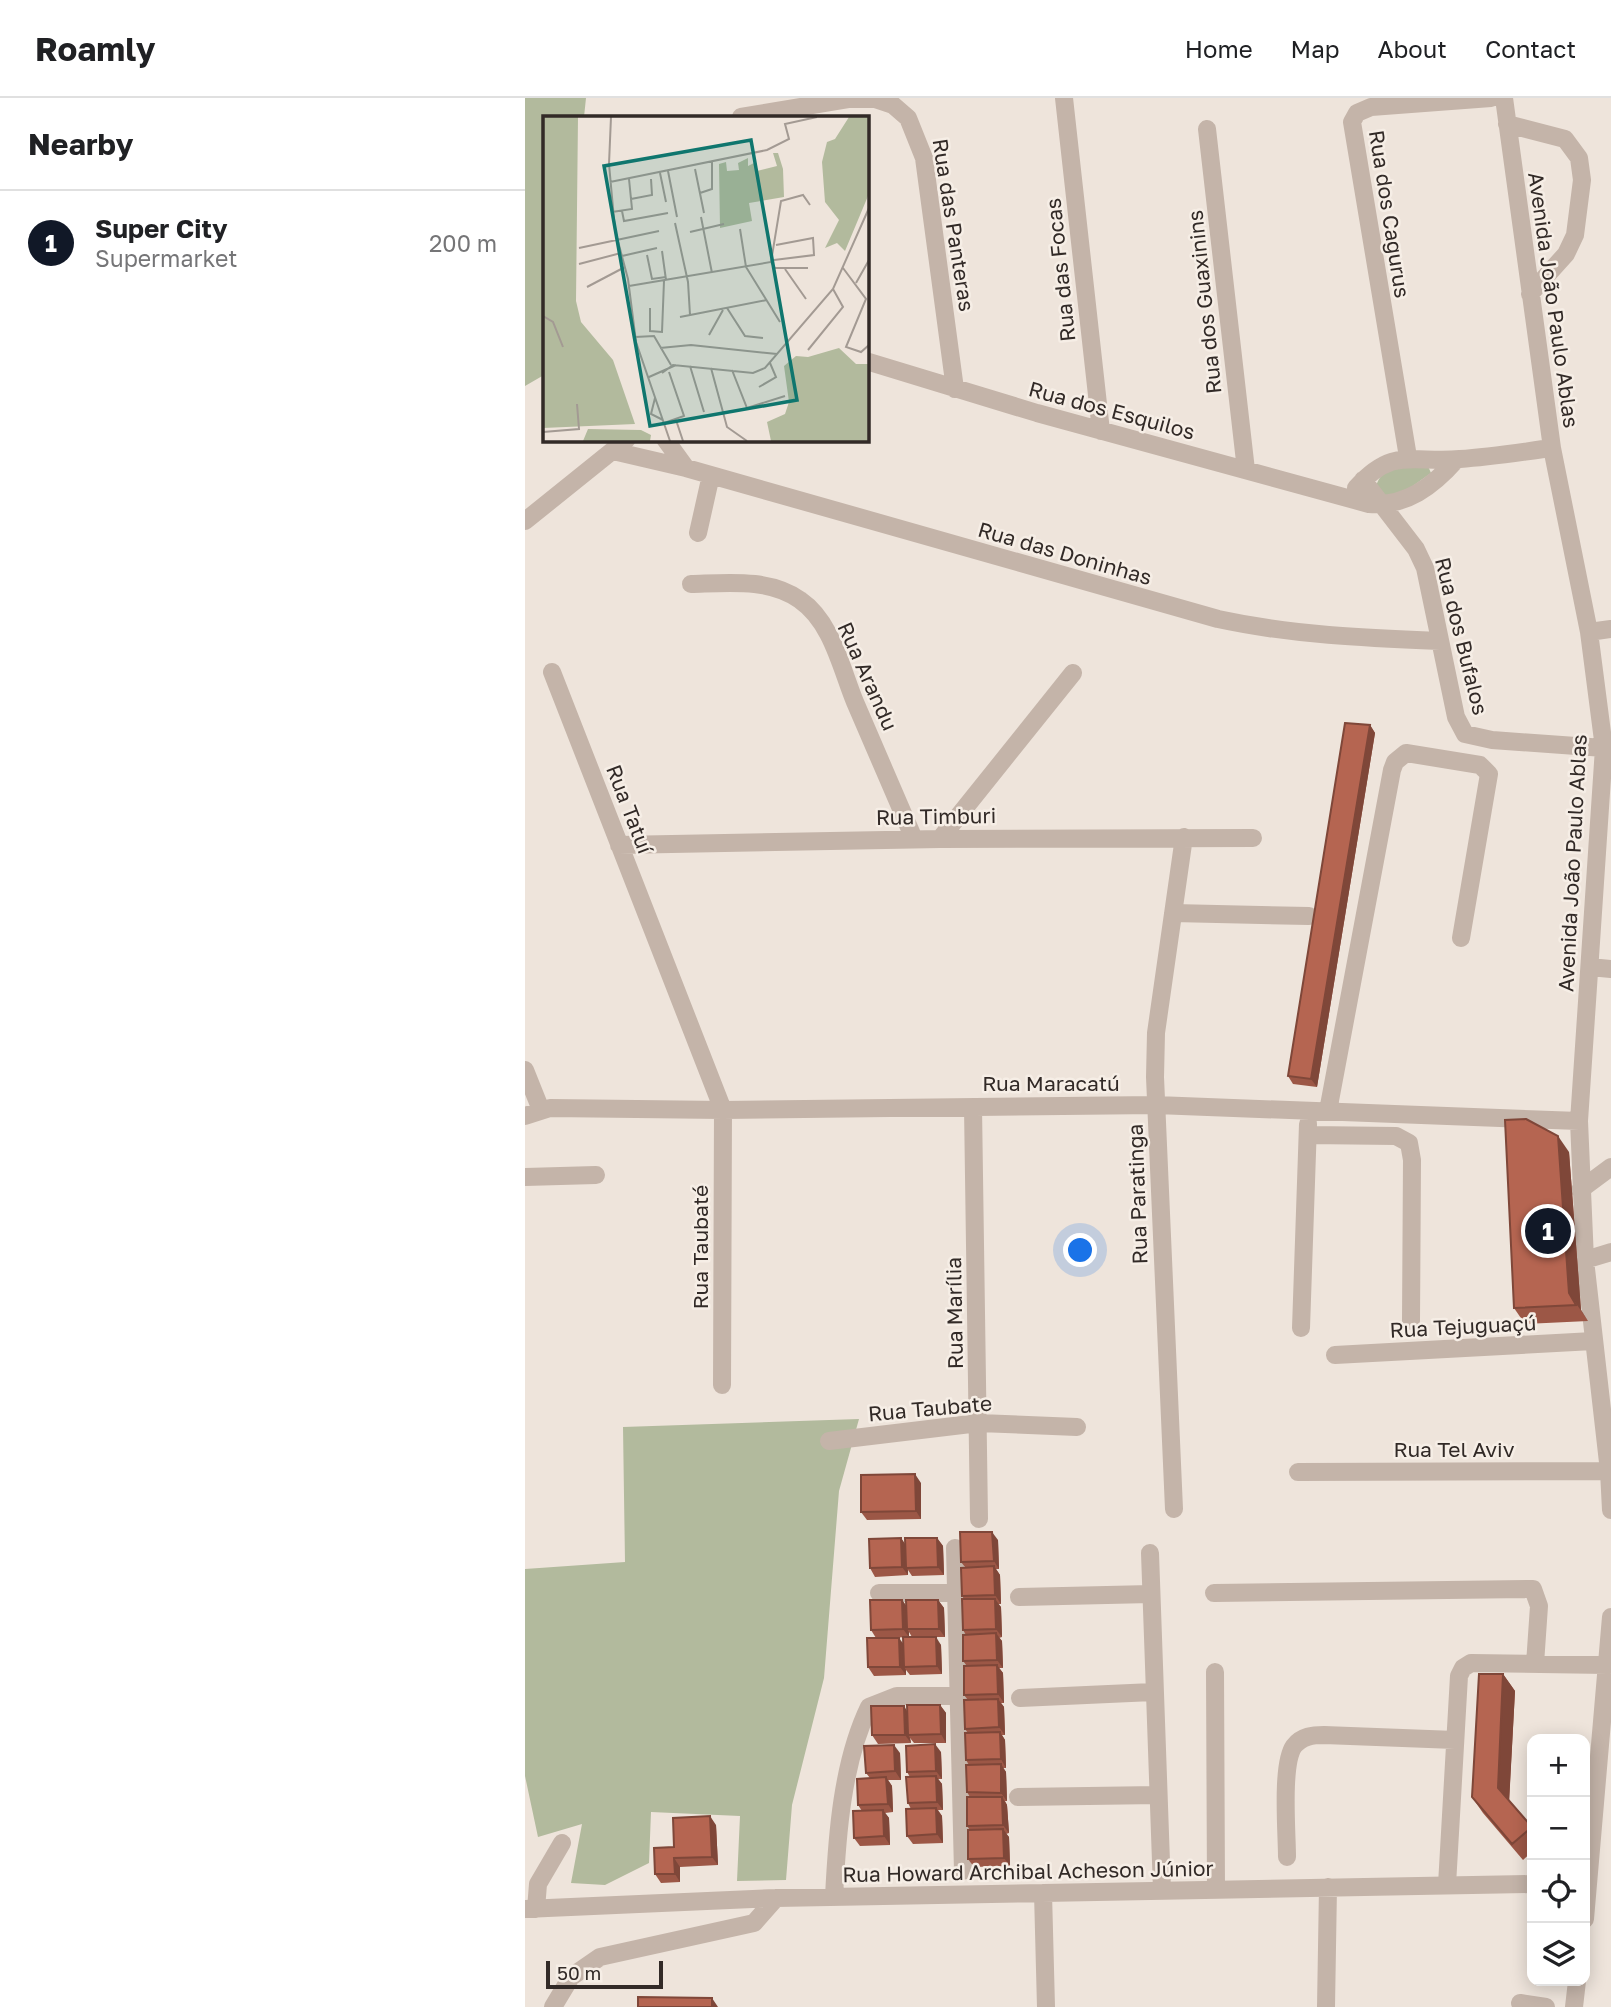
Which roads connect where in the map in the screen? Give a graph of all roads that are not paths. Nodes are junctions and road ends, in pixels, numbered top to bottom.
1 (1491, 98) edge
2 (1504, 98) edge
3 (1064, 101) edge
4 (1415, 101) edge
5 (747, 116) edge
6 (1507, 124) junction
7 (1207, 129) dead end
8 (1530, 294) junction
9 (868, 362) edge
10 (955, 389) junction
11 (1101, 431) junction
12 (666, 441) edge
13 (620, 445) edge
14 (1552, 448) junction
15 (1408, 457) junction
16 (1456, 460) junction
17 (686, 468) junction
18 (1246, 470) junction
19 (711, 475) junction
20 (1363, 480) junction
21 (1347, 497) junction
22 (1380, 505) junction
23 (525, 521) edge
24 (698, 533) dead end
25 (691, 584) dead end
26 (1611, 629) edge
27 (1589, 632) junction
28 (1440, 641) junction
29 (552, 672) dead end
30 (1073, 673) dead end
31 (1604, 748) junction
32 (1606, 820) edge
33 (1184, 836) junction
34 (1254, 838) dead end
35 (914, 839) junction
36 (940, 839) junction
37 (619, 845) junction
38 (1173, 913) junction
39 (1309, 916) dead end
40 (1461, 938) dead end
41 (1590, 967) junction
42 (1611, 969) edge
43 (525, 1070) edge
44 (1156, 1105) junction
45 (973, 1107) junction
46 (723, 1110) junction
47 (1309, 1110) junction
48 (1328, 1111) junction
49 (533, 1113) edge
50 (1579, 1121) junction
51 (1308, 1135) junction
52 (1611, 1167) edge
53 (596, 1175) dead end
54 (525, 1177) edge
55 (1580, 1190) junction
56 (1611, 1252) edge
57 (1585, 1260) junction
58 (1411, 1321) dead end
59 (1301, 1328) dead end
60 (1593, 1341) junction
61 (1335, 1355) dead end
62 (1604, 1366) edge
63 (722, 1385) dead end
64 (979, 1423) junction
65 (1077, 1427) dead end
66 (829, 1441) dead end
67 (1610, 1471) edge
68 (1298, 1472) dead end
69 (1174, 1509) dead end
70 (1611, 1510) edge
71 (979, 1519) dead end
72 (955, 1548) dead end
73 (1150, 1553) dead end
74 (879, 1593) dead end
75 (955, 1593) junction
76 (1214, 1593) dead end
77 (1151, 1594) junction
78 (1019, 1597) dead end
79 (1611, 1617) edge
80 (1535, 1664) junction
81 (1607, 1665) junction
82 (1215, 1672) dead end
83 (1153, 1692) junction
84 (959, 1696) junction
85 (1020, 1698) dead end
86 (1600, 1736) edge
87 (1455, 1740) junction
88 (1605, 1768) edge
89 (1158, 1795) junction
90 (1018, 1797) dead end
91 (1590, 1837) edge
92 (562, 1843) dead end
93 (1287, 1857) dead end
94 (963, 1871) dead end
95 (1527, 1884) edge
96 (1447, 1885) junction
97 (1328, 1887) junction
98 (1216, 1889) junction
99 (1162, 1891) junction
100 (1042, 1893) junction
101 (834, 1897) junction
102 (776, 1898) junction
103 (530, 1909) edge
104 (1576, 1986) edge
105 (1520, 2003) dead end
106 (553, 2007) edge
107 (1046, 2007) edge
108 (1326, 2007) edge
109 (1546, 2007) edge
110 (1574, 2007) edge

1 - 4 street, Rua dos Cagurus
2 - 6 street, Avenida João Paulo Ablas
3 - 11 street, Rua das Focas
4 - 15 street, Rua dos Cagurus
5 - 10 street, Rua das Panteras
6 - 8 street, Avenida João Paulo Ablas
6 - 8 street
7 - 18 street, Rua dos Guaxinins
8 - 14 street, Avenida João Paulo Ablas
9 - 10 street, Rua dos Esquilos
10 - 11 street, Rua dos Esquilos
11 - 18 street, Rua dos Esquilos
12 - 17 street
13 - 17 street, Rua das Doninhas
13 - 23 street
14 - 16 street
14 - 27 street, Avenida João Paulo Ablas
15 - 16 street
15 - 20 street
16 - 22 street, Rua dos Esquilos
17 - 19 street, Rua das Doninhas
18 - 21 street, Rua dos Esquilos
19 - 24 street
19 - 28 street, Rua das Doninhas
20 - 21 street
20 - 22 street, Rua dos Bufalos
21 - 22 street, Rua dos Esquilos
22 - 28 street, Rua dos Bufalos
25 - 35 street, Rua Arandu
26 - 27 street
27 - 31 street, Avenida João Paulo Ablas
28 - 31 street, Rua dos Bufalos
29 - 37 street, Rua Tatuí
30 - 36 street
31 - 32 street, Avenida João Paulo Ablas
32 - 41 street, Avenida João Paulo Ablas
33 - 34 street, Rua Timburi
33 - 36 street, Rua Timburi
33 - 38 street, Rua Paratinga
35 - 36 street, Rua Timburi
35 - 37 street, Rua Timburi
37 - 46 street, Rua Tatuí
38 - 39 street
38 - 44 street, Rua Paratinga
40 - 48 street
41 - 42 street
41 - 50 street, Avenida João Paulo Ablas
43 - 49 street
44 - 45 street, Rua Maracatú
44 - 47 street, Rua Maracatú
44 - 69 street, Rua Paratinga
45 - 46 street, Rua Maracatú
45 - 64 street, Rua Marília
46 - 49 street, Rua Maracatú
46 - 63 street, Rua Taubaté
47 - 48 street, Rua Maracatú
47 - 51 street
48 - 50 street, Rua Maracatú
50 - 55 street, Avenida João Paulo Ablas
51 - 58 street
51 - 59 street
52 - 55 street
53 - 54 street
55 - 57 street, Avenida João Paulo Ablas
56 - 57 street
57 - 60 street, Avenida João Paulo Ablas
60 - 61 street, Rua Tejuguaçú
60 - 62 street, Avenida João Paulo Ablas
62 - 67 street, Avenida João Paulo Ablas
64 - 65 street, Rua Taubate
64 - 66 street, Rua Taubate
64 - 71 street, Rua Marília
67 - 68 street, Rua Tel Aviv
67 - 70 street, Avenida João Paulo Ablas
72 - 75 street
73 - 77 street
74 - 75 street
75 - 84 street
76 - 80 street
77 - 78 street
77 - 83 street
79 - 81 street
80 - 81 street
80 - 87 street
81 - 86 street
82 - 98 street
83 - 85 street
83 - 89 street
84 - 94 street
84 - 101 street
86 - 88 street
87 - 93 street
87 - 96 street
88 - 91 street
89 - 90 street
89 - 99 street
92 - 103 street
95 - 96 street, Rua Howard Archibal Acheson Júnior
96 - 97 street, Rua Howard Archibal Acheson Júnior
97 - 98 street, Rua Howard Archibal Acheson Júnior
97 - 108 street
98 - 99 street, Rua Howard Archibal Acheson Júnior
99 - 100 street, Rua Howard Archibal Acheson Júnior
100 - 101 street, Rua Howard Archibal Acheson Júnior
100 - 107 street
101 - 102 street, Rua Howard Archibal Acheson Júnior
102 - 103 street, Rua Howard Archibal Acheson Júnior
102 - 106 street
104 - 110 street
105 - 109 street

